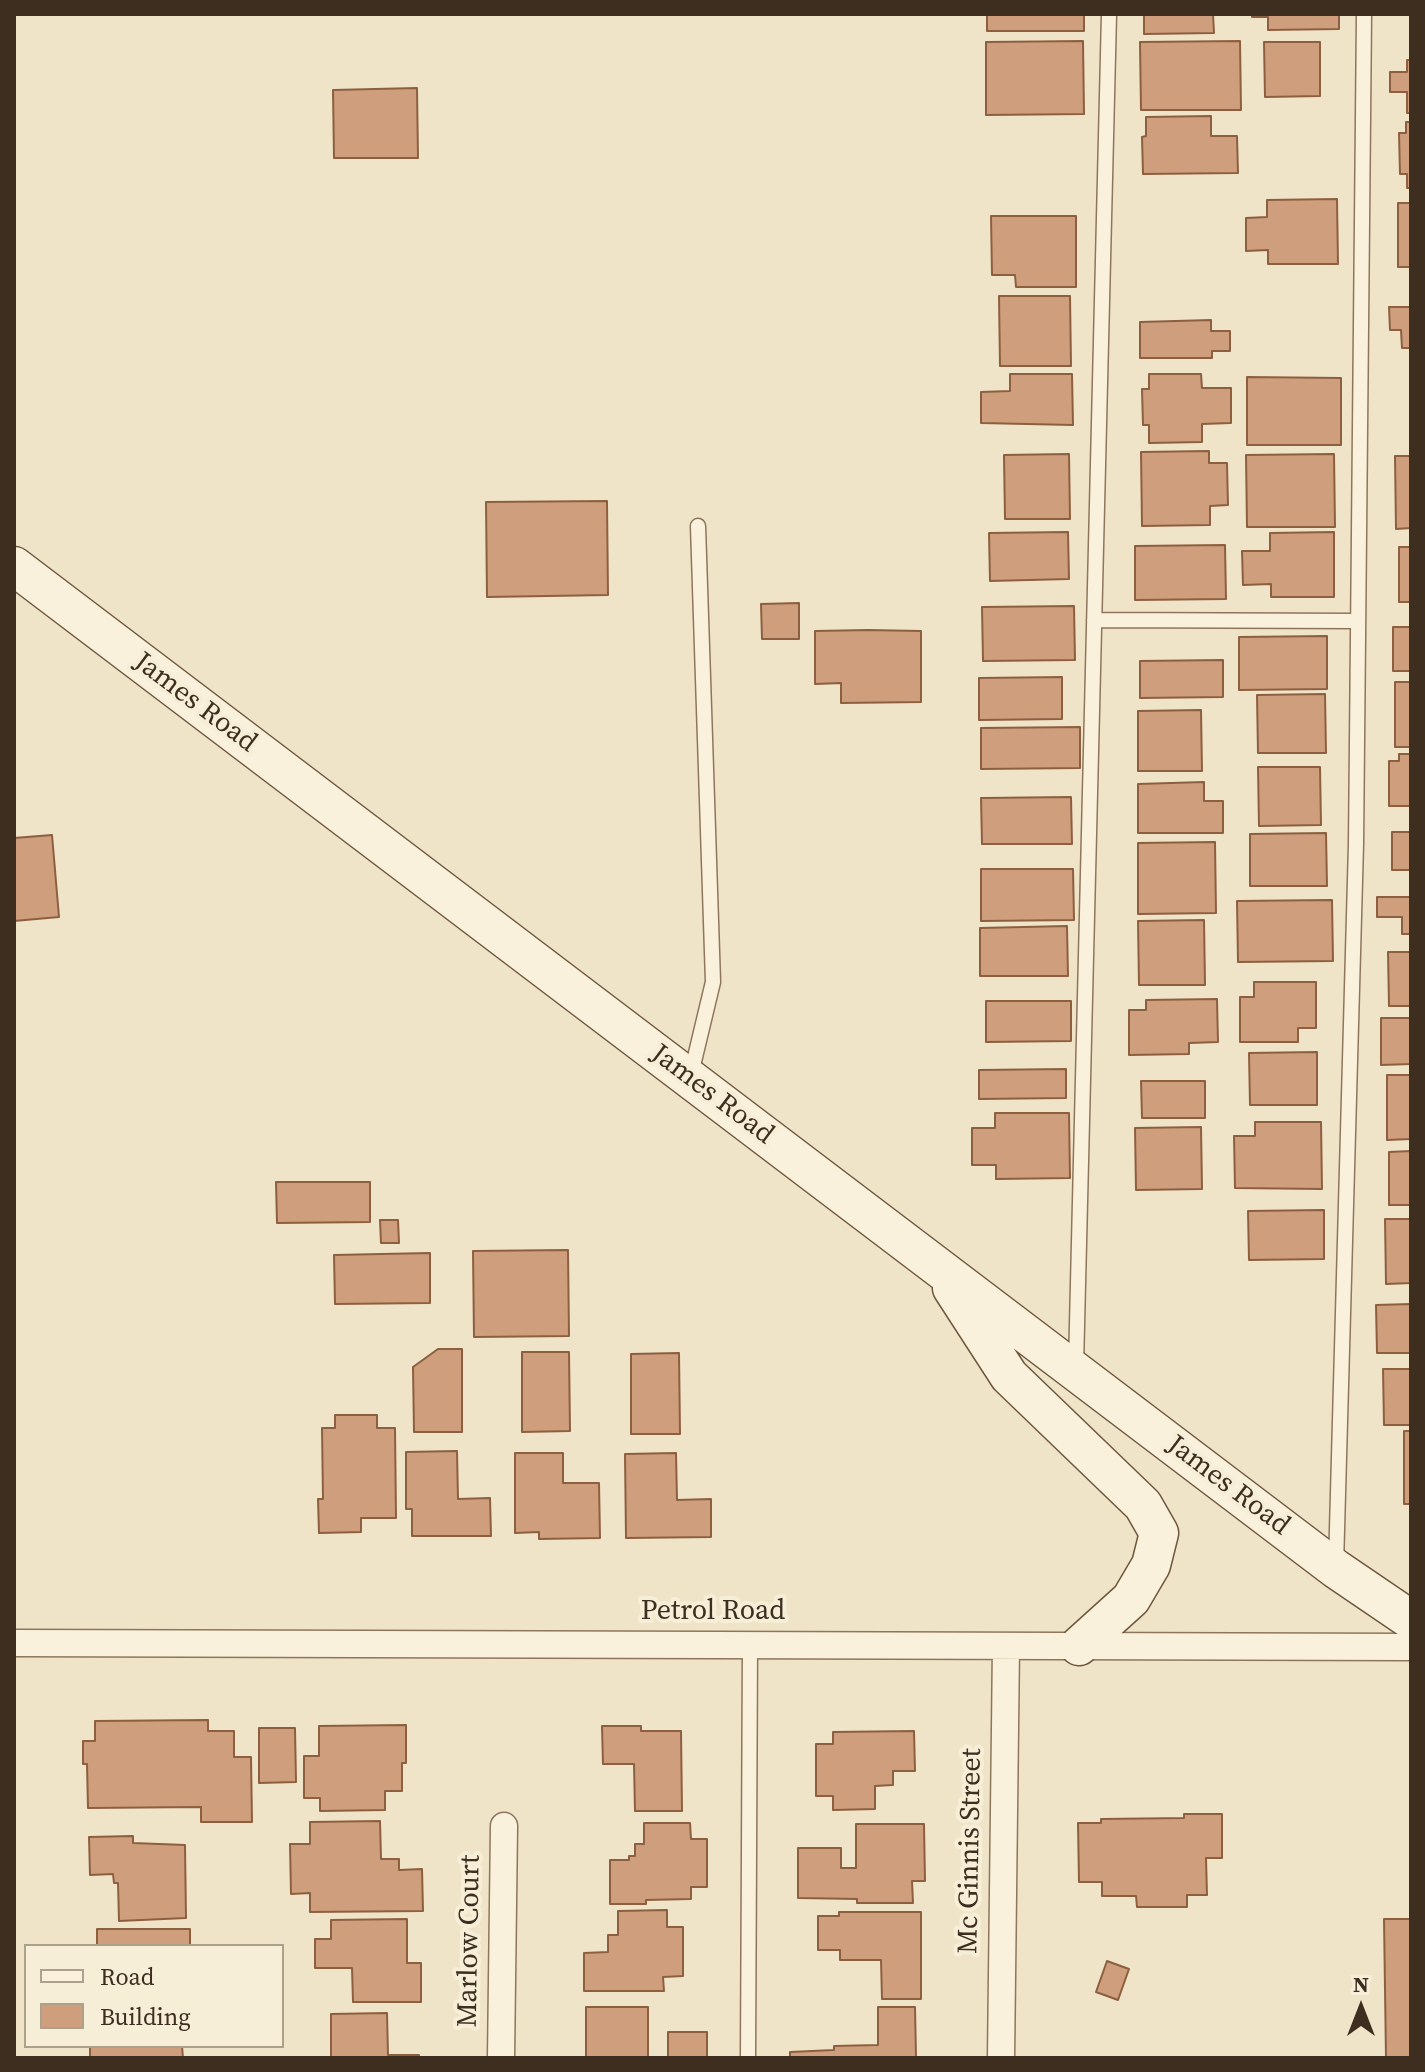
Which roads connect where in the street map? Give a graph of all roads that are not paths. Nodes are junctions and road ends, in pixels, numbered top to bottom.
1 (1109, 14) edge
2 (1364, 14) edge
3 (698, 526) dead end
4 (14, 566) edge
5 (1094, 620) junction
6 (1358, 621) junction
7 (689, 1078) junction
8 (937, 1266) junction
9 (1076, 1371) junction
10 (1336, 1569) junction
11 (1411, 1620) edge
12 (14, 1643) edge
13 (750, 1644) junction
14 (1006, 1646) junction
15 (1079, 1646) junction
16 (1411, 1647) edge
17 (504, 1826) dead end
18 (501, 2058) edge
19 (748, 2058) edge
20 (1001, 2058) edge

1 - 5 lane
2 - 6 lane
3 - 7 lane
4 - 7 main road, James Road
5 - 6 lane
5 - 9 lane
6 - 10 lane
7 - 8 main road, James Road
8 - 9 main road, James Road
8 - 15 main road
9 - 10 main road, James Road
10 - 11 main road, James Road
12 - 13 street, Petrol Road
13 - 14 street, Petrol Road
13 - 19 lane
14 - 15 street, Petrol Road
14 - 20 street, Mc Ginnis Street
15 - 16 street, Petrol Road
17 - 18 street, Marlow Court

